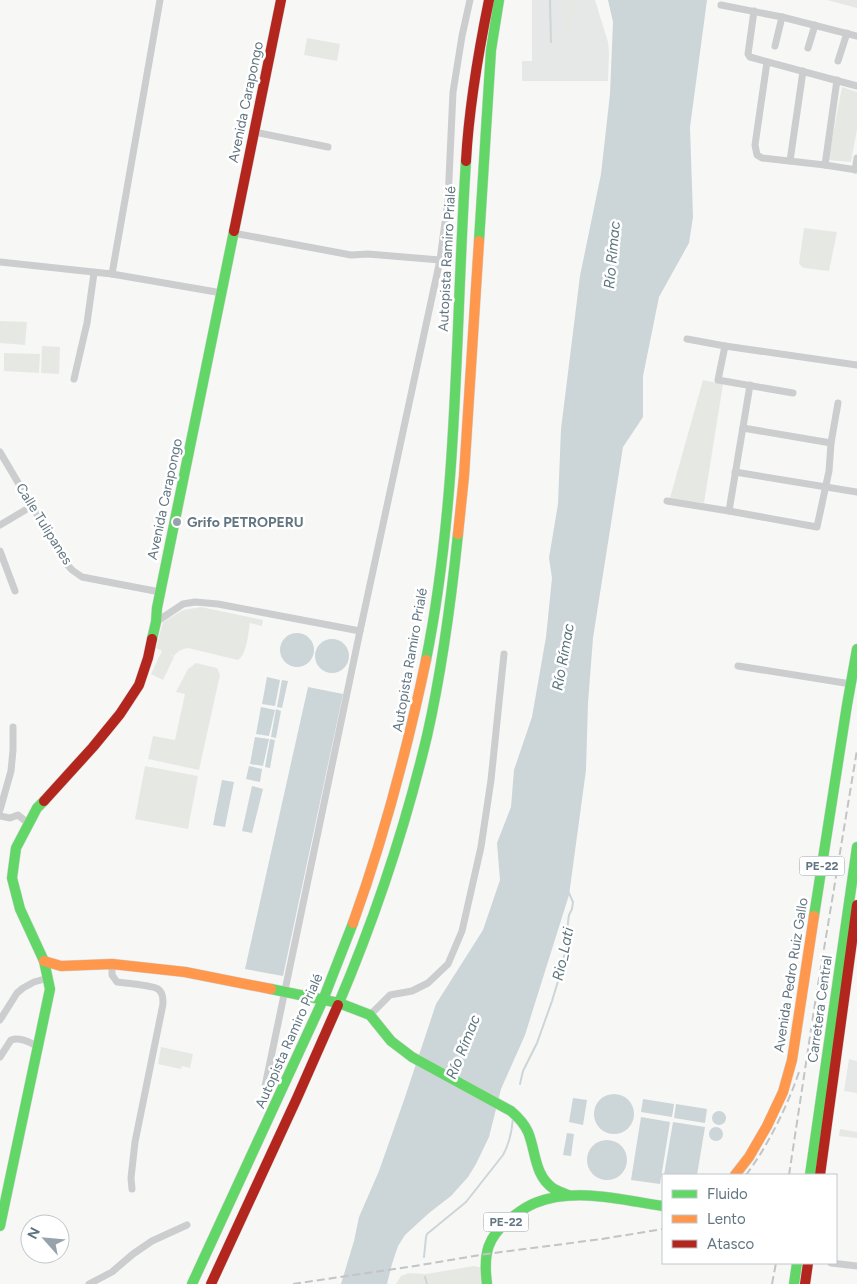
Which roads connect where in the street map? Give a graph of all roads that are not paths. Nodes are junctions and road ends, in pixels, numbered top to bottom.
1 (160, 0) edge
2 (281, 0) edge
3 (470, 0) edge
4 (489, 0) edge
5 (499, 0) edge
6 (721, 5) dead end
7 (754, 12) junction
8 (782, 17) junction
9 (815, 25) junction
10 (847, 33) junction
11 (857, 36) edge
12 (775, 46) dead end
13 (808, 48) dead end
14 (838, 61) dead end
15 (767, 62) junction
16 (803, 71) junction
17 (838, 80) junction
18 (857, 86) edge
19 (254, 132) junction
20 (328, 147) dead end
21 (857, 158) edge
22 (790, 161) junction
23 (825, 165) junction
24 (856, 170) edge
25 (233, 233) junction
26 (440, 260) junction
27 (0, 262) edge
28 (94, 273) junction
29 (112, 274) junction
30 (222, 293) junction
31 (687, 339) dead end
32 (725, 346) junction
33 (857, 365) edge
34 (74, 379) dead end
35 (750, 385) junction
36 (793, 393) dead end
37 (838, 403) dead end
38 (742, 428) junction
39 (831, 443) junction
40 (0, 452) edge
41 (735, 472) junction
42 (826, 487) junction
43 (857, 492) edge
44 (667, 501) dead end
45 (32, 506) junction
46 (729, 511) junction
47 (0, 525) edge
48 (0, 551) edge
49 (15, 591) dead end
50 (160, 592) junction
51 (156, 622) junction
52 (360, 631) junction
53 (857, 648) edge
54 (504, 654) dead end
55 (738, 666) dead end
56 (851, 684) junction
57 (13, 727) dead end
58 (0, 810) edge
59 (0, 816) edge
60 (29, 824) junction
61 (857, 847) edge
62 (857, 906) edge
63 (44, 961) junction
64 (112, 964) junction
65 (61, 966) junction
66 (48, 977) junction
67 (285, 992) junction
68 (323, 1000) junction
69 (339, 1003) junction
70 (370, 1016) junction
71 (0, 1020) edge
72 (37, 1046) junction
73 (0, 1057) edge
74 (265, 1086) dead end
75 (736, 1174) edge
76 (810, 1174) edge
77 (820, 1174) edge
78 (132, 1189) dead end
79 (568, 1195) junction
80 (662, 1206) edge
81 (187, 1225) dead end
82 (0, 1226) edge
83 (797, 1264) edge
84 (808, 1264) edge
85 (837, 1264) edge
86 (857, 1266) edge
87 (90, 1284) edge
88 (192, 1284) edge
89 (211, 1284) edge
90 (487, 1284) edge
91 (794, 1284) edge
92 (805, 1284) edge

1 - 29 street
2 - 19 main road, Avenida Carapongo
3 - 26 street
4 - 68 main road, Autopista Ramiro Prialé
5 - 69 main road
6 - 7 street
7 - 8 street
7 - 15 street
8 - 9 street
8 - 12 street
9 - 10 street
9 - 13 street
10 - 11 street
10 - 14 street
15 - 16 street
15 - 22 street
16 - 17 street
16 - 22 street
17 - 18 street
17 - 23 street
19 - 20 street
19 - 25 main road, Avenida Carapongo
21 - 24 street
22 - 23 street
23 - 24 street
25 - 26 street
25 - 30 main road, Avenida Carapongo
26 - 52 street
27 - 28 street
28 - 29 street
28 - 34 street
29 - 30 street
30 - 50 main road, Avenida Carapongo
31 - 32 street
32 - 33 street
32 - 35 street
35 - 36 street
35 - 38 street
37 - 39 street
38 - 39 street
38 - 41 street
39 - 42 street
40 - 45 street, Calle Tulipanes
41 - 42 street
41 - 46 street
42 - 43 street
42 - 46 street
44 - 46 street
45 - 47 street
45 - 50 street, Calle Tulipanes
48 - 49 street
50 - 51 main road, Avenida Carapongo
51 - 52 street
51 - 60 main road, Avenida Carapongo
52 - 67 street
53 - 56 main road, Avenida Pedro Ruiz Gallo / PE-22
54 - 70 street
55 - 56 street
56 - 75 main road, Avenida Pedro Ruiz Gallo / PE-22
57 - 58 street
59 - 60 street
60 - 63 main road, Avenida Carapongo
61 - 76 main road, Carretera Central
62 - 77 main road, Carretera Central
63 - 65 main road
63 - 66 main road, Avenida Carapongo
64 - 65 main road
64 - 67 main road
64 - 78 street
65 - 66 main road
66 - 71 street
66 - 72 main road, Avenida Carapongo
67 - 68 main road
67 - 74 street
68 - 69 main road
68 - 88 main road, Autopista Ramiro Prialé
69 - 70 main road
69 - 89 main road
70 - 79 main road
72 - 73 street
72 - 82 main road, Avenida Carapongo
79 - 80 main road, PE-22
79 - 90 main road, PE-22
81 - 87 street
83 - 91 main road
84 - 92 main road
85 - 86 street

